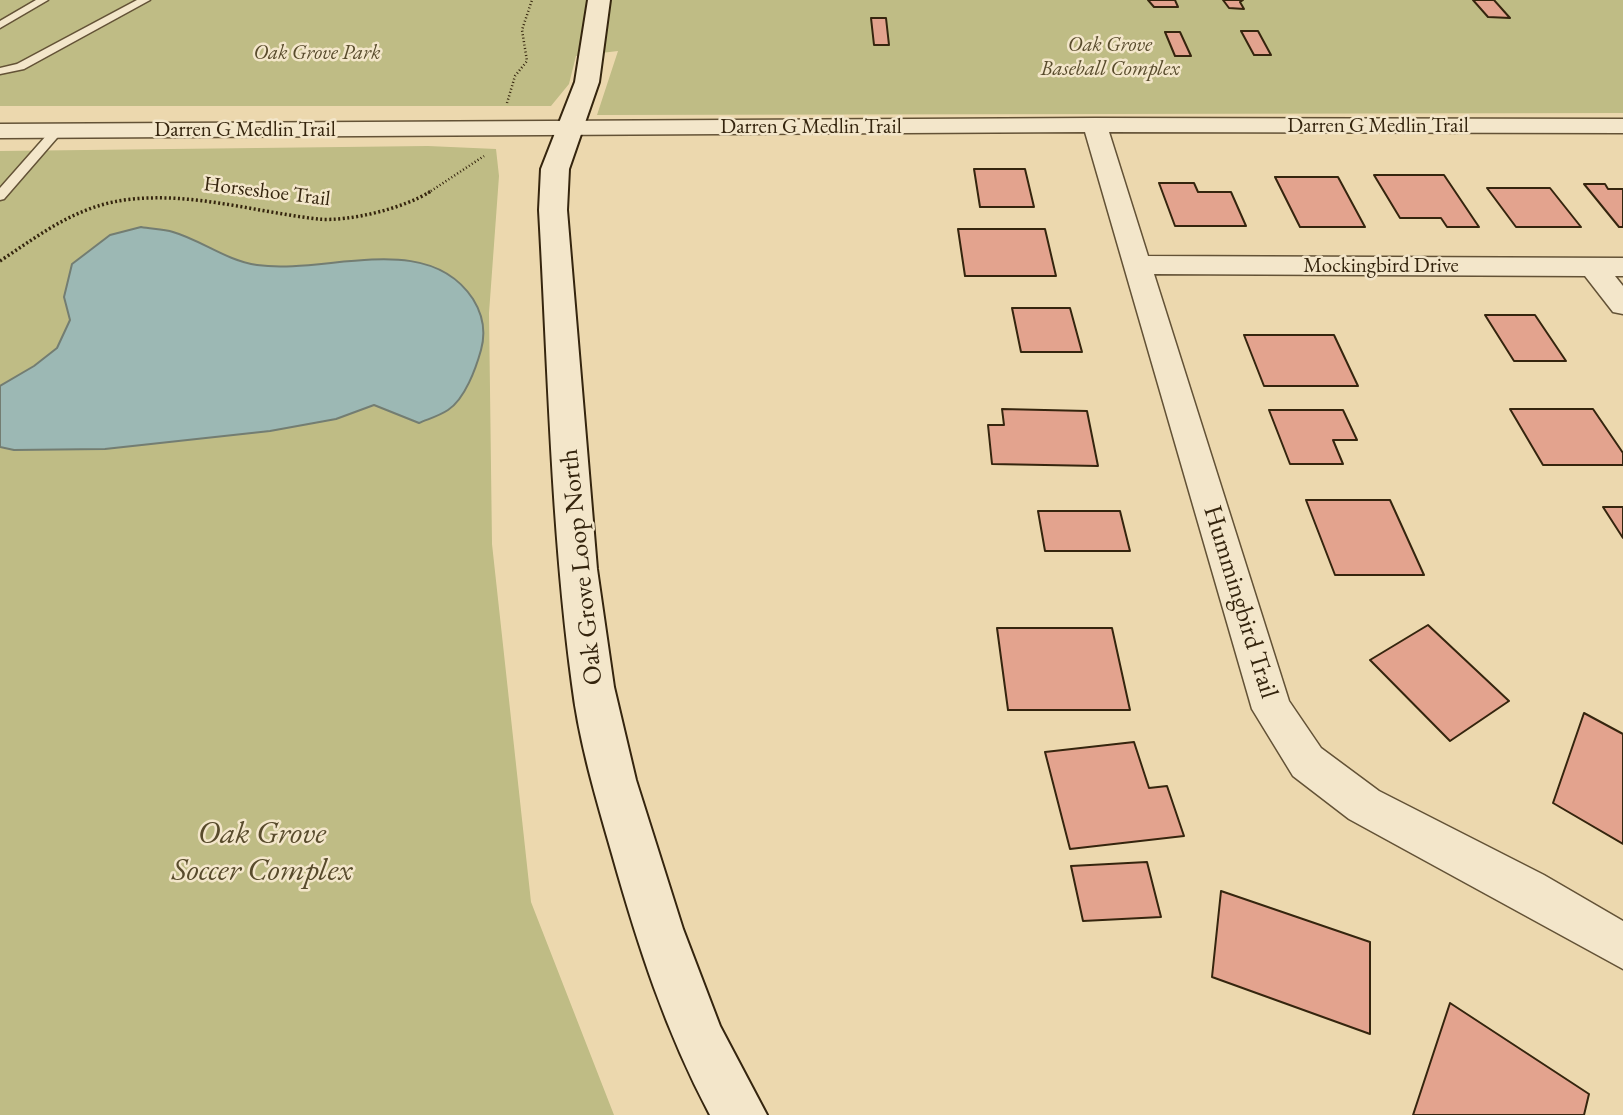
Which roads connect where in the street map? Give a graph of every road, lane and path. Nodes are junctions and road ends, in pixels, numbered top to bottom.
1 (43, 0) edge
2 (145, 0) edge
3 (532, 0) edge
4 (599, 0) edge
5 (0, 24) edge
6 (0, 71) edge
7 (502, 122) junction
8 (1095, 125) junction
9 (1623, 126) edge
10 (570, 128) junction
11 (0, 131) edge
12 (57, 131) junction
13 (1, 194) edge
14 (0, 261) edge
15 (1138, 265) junction
16 (1593, 267) junction
17 (1623, 267) edge
18 (1623, 305) edge
19 (1623, 946) edge
20 (740, 1115) edge

1 - 5 lane
2 - 6 lane
3 - 7 path, Horseshoe Trail
4 - 10 street, Oak Grove Loop North
7 - 10 street, Darren G Medlin Trail
7 - 12 street, Darren G Medlin Trail
7 - 14 path, Horseshoe Trail
8 - 9 street, Darren G Medlin Trail
8 - 10 street, Darren G Medlin Trail
8 - 15 street, Hummingbird Trail
10 - 20 street, Oak Grove Loop North
11 - 12 street, Darren G Medlin Trail
12 - 13 lane
15 - 16 street, Mockingbird Drive
15 - 19 street, Hummingbird Trail
16 - 17 street, Mockingbird Drive
16 - 18 street

